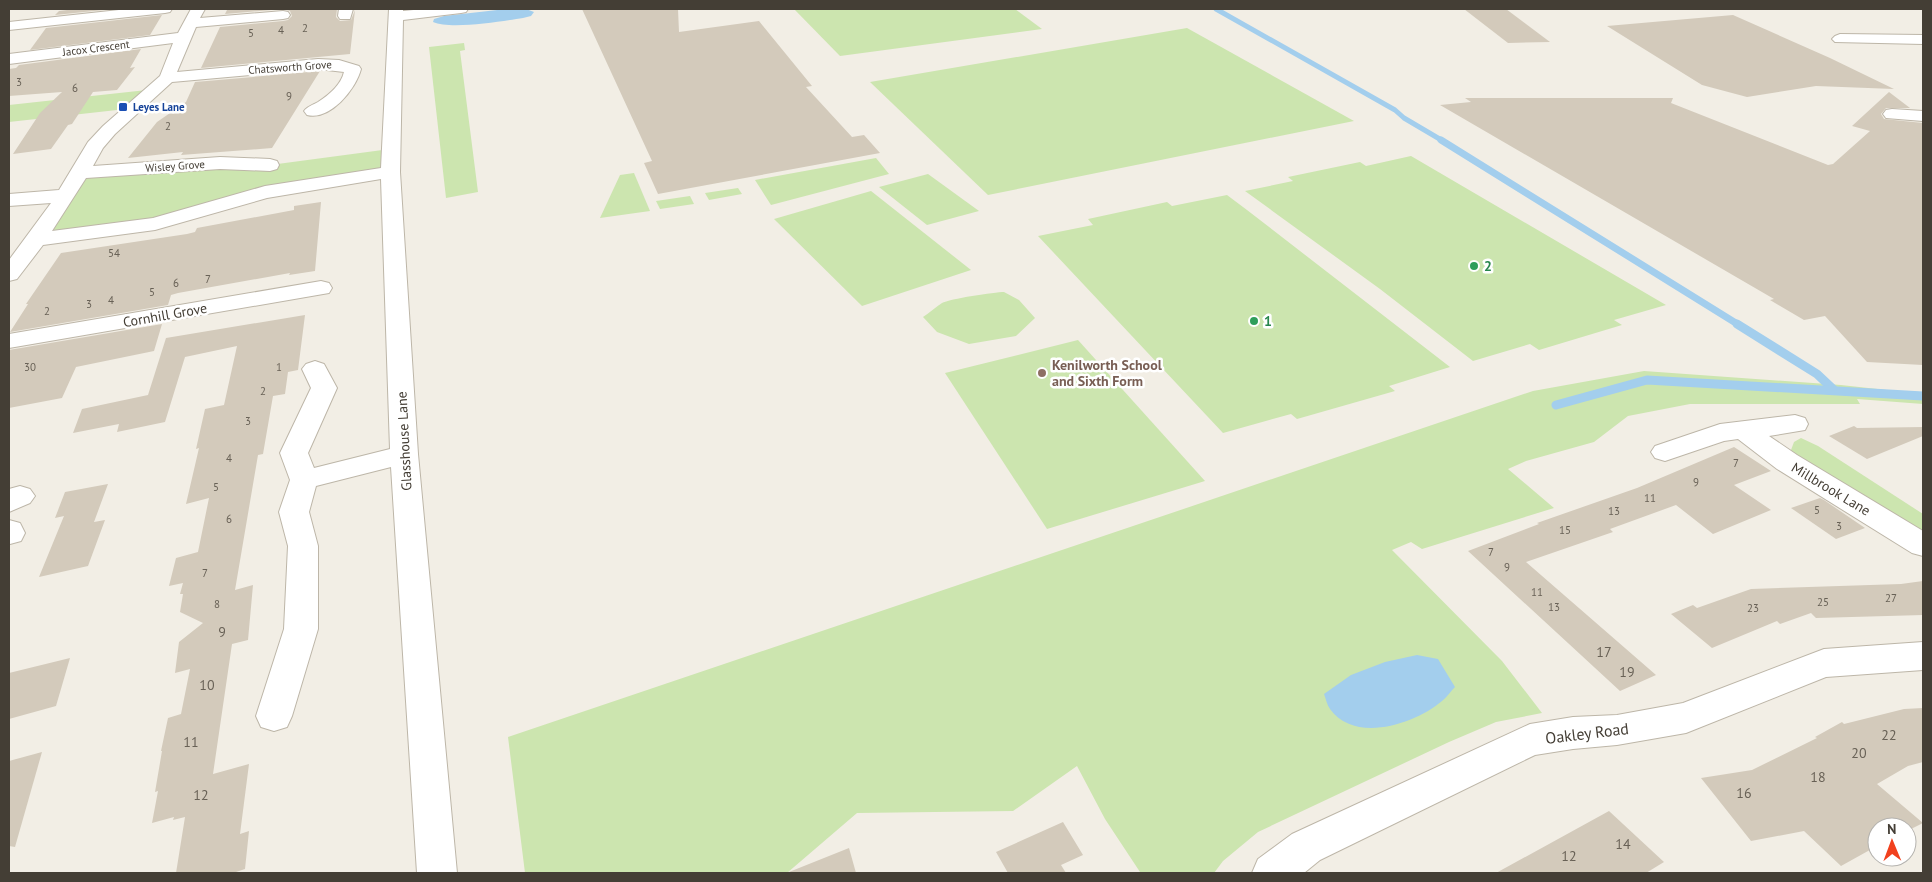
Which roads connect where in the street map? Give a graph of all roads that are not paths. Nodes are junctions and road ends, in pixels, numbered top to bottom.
1 (165, 9) edge
2 (460, 9) edge
3 (396, 12) edge
4 (283, 15) dead end
5 (191, 23) edge
6 (9, 26) edge
7 (1840, 39) dead end
8 (1923, 40) edge
9 (9, 59) edge
10 (167, 78) junction
11 (313, 111) dead end
12 (1892, 114) dead end
13 (1923, 116) edge
14 (270, 165) dead end
15 (390, 172) junction
16 (80, 173) junction
17 (66, 196) junction
18 (9, 200) edge
19 (36, 239) junction
20 (9, 274) edge
21 (321, 288) dead end
22 (9, 341) edge
23 (315, 369) dead end
24 (1795, 424) dead end
25 (1742, 429) junction
26 (1664, 452) dead end
27 (404, 454) junction
28 (304, 480) junction
29 (1923, 545) edge
30 (1923, 656) edge
31 (274, 716) dead end
32 (437, 873) edge
33 (1272, 873) edge

1 - 6 street
2 - 3 street
3 - 15 street, Glasshouse Lane
4 - 5 street, Jacox Crescent
5 - 9 street, Jacox Crescent
5 - 10 street
7 - 8 street
10 - 11 street, Chatsworth Grove
10 - 16 street
12 - 13 street
14 - 16 street, Wisley Grove
15 - 19 street
15 - 27 street, Glasshouse Lane
16 - 17 street
17 - 18 street
17 - 19 street
19 - 20 street
21 - 22 street, Cornhill Grove
23 - 28 street
24 - 25 street
25 - 26 street
25 - 29 street, Millbrook Lane
27 - 28 street
27 - 32 street, Glasshouse Lane
28 - 31 street
30 - 33 street, Oakley Road

